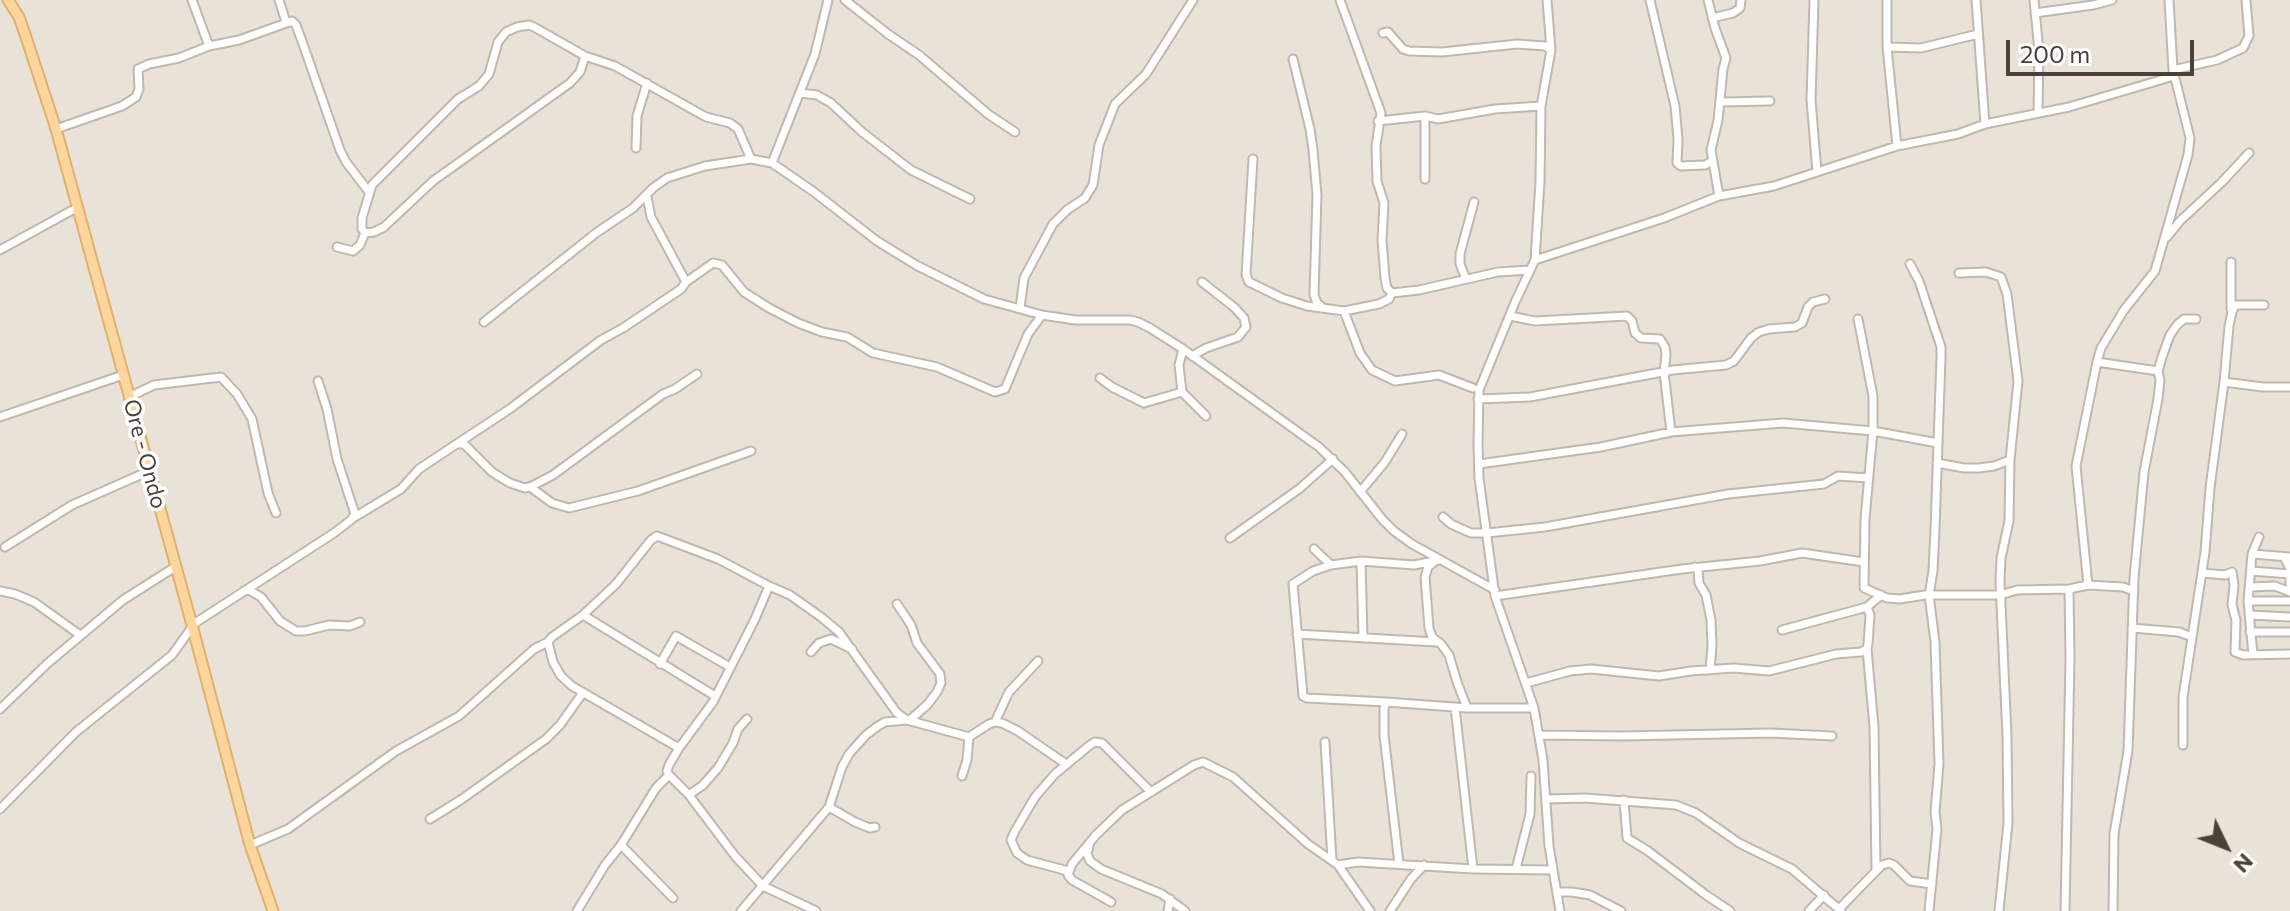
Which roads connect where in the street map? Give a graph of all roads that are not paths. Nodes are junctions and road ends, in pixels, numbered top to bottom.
1 (8, 0) edge
2 (192, 0) edge
3 (279, 0) edge
4 (828, 0) edge
5 (845, 0) edge
6 (1193, 0) edge
7 (1340, 0) edge
8 (1547, 0) edge
9 (1650, 0) edge
10 (1708, 0) edge
11 (1741, 0) edge
12 (1814, 0) edge
13 (1887, 0) edge
14 (1976, 0) edge
15 (2034, 0) edge
16 (2112, 0) edge
17 (2169, 0) edge
18 (2246, 0) edge
19 (2035, 13) junction
20 (1712, 18) junction
21 (286, 22) junction
22 (1383, 33) dead end
23 (1978, 34) junction
24 (209, 46) junction
25 (1887, 47) junction
26 (1551, 50) junction
27 (585, 56) junction
28 (1293, 59) dead end
29 (2174, 73) junction
30 (647, 83) junction
31 (800, 93) junction
32 (1770, 101) dead end
33 (1721, 102) junction
34 (1541, 106) junction
35 (2038, 113) junction
36 (1425, 116) junction
37 (1378, 121) junction
38 (1985, 124) junction
39 (56, 129) junction
40 (1015, 132) dead end
41 (1897, 146) junction
42 (636, 148) dead end
43 (2249, 153) dead end
44 (751, 159) junction
45 (1253, 159) dead end
46 (1712, 161) junction
47 (772, 163) junction
48 (1817, 172) junction
49 (1425, 179) dead end
50 (369, 192) junction
51 (1719, 196) junction
52 (647, 197) junction
53 (970, 199) dead end
54 (1474, 202) dead end
55 (78, 207) junction
56 (365, 233) junction
57 (2163, 242) junction
58 (337, 247) dead end
59 (0, 250) edge
60 (1535, 260) junction
61 (2231, 262) dead end
62 (1910, 264) dead end
63 (1530, 270) junction
64 (1959, 273) dead end
65 (1466, 279) junction
66 (686, 282) junction
67 (1202, 282) dead end
68 (1392, 293) junction
69 (1825, 299) dead end
70 (2264, 305) dead end
71 (1323, 307) junction
72 (1020, 308) junction
73 (1344, 311) junction
74 (2232, 312) junction
75 (1042, 315) junction
76 (1510, 316) junction
77 (1858, 319) dead end
78 (2196, 319) dead end
79 (484, 322) dead end
80 (1183, 349) junction
81 (1192, 356) junction
82 (2097, 362) junction
83 (2158, 371) junction
84 (1664, 372) junction
85 (697, 374) dead end
86 (123, 375) junction
87 (1100, 378) dead end
88 (318, 381) dead end
89 (2224, 382) junction
90 (2290, 387) edge
91 (1473, 388) dead end
92 (1182, 392) junction
93 (129, 397) junction
94 (1478, 399) junction
95 (1206, 416) dead end
96 (0, 417) edge
97 (1873, 431) junction
98 (1671, 432) junction
99 (1402, 434) dead end
100 (1938, 443) junction
101 (456, 444) junction
102 (751, 451) dead end
103 (1333, 459) junction
104 (2010, 460) junction
105 (1937, 463) junction
106 (1479, 464) junction
107 (149, 471) junction
108 (1868, 478) junction
109 (530, 487) junction
110 (1360, 492) junction
111 (276, 513) dead end
112 (1443, 517) dead end
113 (353, 518) junction
114 (1487, 533) junction
115 (2259, 537) dead end
116 (1230, 538) dead end
117 (5, 547) dead end
118 (1314, 549) dead end
119 (2252, 554) junction
120 (2287, 557) edge
121 (1439, 560) junction
122 (1361, 561) junction
123 (1864, 562) junction
124 (1331, 565) junction
125 (175, 567) junction
126 (1695, 567) junction
127 (2251, 571) junction
128 (2202, 573) junction
129 (2290, 574) edge
130 (2088, 585) junction
131 (769, 586) junction
132 (2250, 587) junction
133 (2290, 587) edge
134 (2069, 589) junction
135 (2, 591) edge
136 (244, 591) junction
137 (2134, 591) junction
138 (1495, 593) junction
139 (1881, 595) junction
140 (1929, 595) junction
141 (2000, 595) junction
142 (0, 601) edge
143 (2248, 601) junction
144 (2290, 601) edge
145 (897, 604) dead end
146 (1867, 607) junction
147 (583, 615) junction
148 (2249, 615) junction
149 (2290, 617) edge
150 (360, 622) dead end
151 (192, 626) junction
152 (2132, 628) junction
153 (1782, 630) dead end
154 (2250, 632) junction
155 (2290, 632) edge
156 (1297, 634) junction
157 (80, 635) junction
158 (2192, 637) junction
159 (1363, 638) junction
160 (548, 642) junction
161 (1436, 642) junction
162 (1867, 649) junction
163 (854, 650) junction
164 (811, 652) dead end
165 (2290, 654) edge
166 (2253, 655) junction
167 (1038, 661) dead end
168 (660, 664) junction
169 (730, 667) junction
170 (1710, 670) junction
171 (1526, 683) junction
172 (582, 694) junction
173 (715, 696) junction
174 (889, 702) junction
175 (1386, 702) junction
176 (1455, 707) junction
177 (1467, 708) junction
178 (1534, 708) junction
179 (0, 709) edge
180 (747, 719) dead end
181 (907, 720) junction
182 (885, 722) junction
183 (995, 722) junction
184 (1539, 735) junction
185 (1832, 736) dead end
186 (969, 737) junction
187 (1325, 742) dead end
188 (2183, 745) dead end
189 (679, 748) junction
190 (1066, 764) junction
191 (669, 775) junction
192 (962, 776) dead end
193 (1531, 776) dead end
194 (1151, 792) junction
195 (689, 795) junction
196 (1548, 799) junction
197 (1624, 800) junction
198 (829, 807) junction
199 (0, 809) edge
200 (430, 819) dead end
201 (875, 827) dead end
202 (1090, 844) junction
203 (250, 845) junction
204 (621, 845) junction
205 (1335, 862) junction
206 (1399, 864) junction
207 (1424, 865) junction
208 (1473, 869) junction
209 (1516, 869) junction
210 (1553, 870) junction
211 (1876, 870) junction
212 (1068, 871) junction
213 (1932, 884) junction
214 (763, 886) junction
215 (1557, 892) junction
216 (1824, 895) junction
217 (673, 898) dead end
218 (1170, 899) junction
219 (1111, 902) dead end
220 (1840, 910) edge
221 (273, 911) edge
222 (577, 911) edge
223 (741, 911) edge
224 (816, 911) edge
225 (1168, 911) edge
226 (1185, 911) edge
227 (1370, 911) edge
228 (1390, 911) edge
229 (1560, 911) edge
230 (1621, 911) edge
231 (1730, 911) edge
232 (1809, 911) edge
233 (1929, 911) edge
234 (1999, 911) edge
235 (2065, 911) edge
236 (2113, 911) edge

1 - 39 main road, Ore - Ondo
2 - 24 street
3 - 21 street
4 - 31 street
5 - 40 street
6 - 72 street
7 - 37 street
8 - 26 street
9 - 46 street
10 - 20 street
11 - 20 street
12 - 48 street
13 - 25 street
14 - 23 street
15 - 19 street
16 - 19 street
17 - 29 street
18 - 29 street
19 - 35 street
20 - 33 street
21 - 24 street
21 - 50 street
22 - 26 street
23 - 25 street
23 - 38 street
24 - 39 street
25 - 41 street
26 - 34 street
27 - 30 street
27 - 50 street
27 - 56 street
28 - 71 street
29 - 35 street
29 - 57 street
30 - 42 street
30 - 44 street
31 - 47 street
31 - 53 street
32 - 33 street
33 - 46 street
34 - 36 street
34 - 60 street
35 - 38 street
36 - 37 street
36 - 49 street
37 - 68 street
38 - 41 street
39 - 55 main road, Ore - Ondo
41 - 48 street
43 - 57 street
44 - 47 street
44 - 52 street
45 - 71 street
46 - 51 street
47 - 72 street
48 - 51 street
50 - 56 street
51 - 60 street
52 - 66 street
52 - 79 street
54 - 65 street
55 - 59 street
55 - 86 main road, Ore - Ondo
56 - 58 street
57 - 82 street
60 - 63 street
61 - 74 street
62 - 100 street
63 - 65 street
63 - 76 street
64 - 104 street
65 - 68 street
66 - 75 street
66 - 101 street
67 - 81 street
68 - 73 street
69 - 84 street
70 - 74 street
71 - 73 street
72 - 75 street
73 - 91 street
74 - 89 street
75 - 80 street
76 - 84 street
76 - 94 street
77 - 97 street
78 - 83 street
80 - 81 street
80 - 92 street
81 - 103 street
82 - 83 street
82 - 130 street
83 - 137 street
84 - 94 street
84 - 98 street
85 - 109 street
86 - 93 main road, Ore - Ondo
86 - 96 street
87 - 92 street
88 - 113 street
89 - 90 street
89 - 128 street
92 - 95 street
93 - 107 main road, Ore - Ondo
93 - 111 street
94 - 106 street
97 - 98 street
97 - 100 street
97 - 108 street
98 - 106 street
99 - 110 street
100 - 105 street
101 - 109 street
101 - 113 street
102 - 109 street
103 - 110 street
103 - 116 street
104 - 105 street
104 - 141 street
105 - 140 street
106 - 114 street
107 - 117 street
107 - 125 main road, Ore - Ondo
108 - 114 street
108 - 123 street
110 - 121 street
112 - 114 street
113 - 136 street
114 - 138 street
115 - 119 street
118 - 124 street
119 - 120 street
119 - 127 street
120 - 129 street
121 - 122 street
121 - 138 street
121 - 161 street
122 - 124 street
122 - 159 street
123 - 126 street
123 - 139 street
124 - 156 street
125 - 151 main road, Ore - Ondo
125 - 157 street
126 - 138 street
126 - 170 street
127 - 129 street
127 - 132 street
128 - 158 street
128 - 166 street
129 - 133 street
130 - 134 street
130 - 137 street
131 - 147 street
131 - 163 street
131 - 169 street
132 - 133 street
132 - 143 street
134 - 141 street
134 - 235 street
135 - 142 street
135 - 157 street
136 - 150 street
136 - 151 street
137 - 152 street
138 - 171 street
139 - 140 street
139 - 146 street
140 - 141 street
140 - 213 street
141 - 234 street
143 - 144 street
143 - 148 street
145 - 181 street
146 - 153 street
146 - 162 street
147 - 160 street
147 - 168 street
148 - 149 street
148 - 154 street
151 - 199 street
151 - 203 main road, Ore - Ondo
152 - 158 street
152 - 236 street
154 - 155 street
154 - 166 street
156 - 159 street
156 - 175 street
157 - 179 street
158 - 188 street
159 - 161 street
160 - 172 street
160 - 203 street
161 - 177 street
162 - 170 street
162 - 211 street
163 - 164 street
163 - 174 street
165 - 166 street
167 - 183 street
168 - 169 street
168 - 173 street
169 - 173 street
170 - 171 street
171 - 178 street
172 - 189 street
172 - 200 street
173 - 189 street
174 - 181 street
174 - 182 street
175 - 176 street
175 - 206 street
176 - 177 street
176 - 208 street
177 - 178 street
178 - 184 street
180 - 195 street
181 - 182 street
181 - 186 street
182 - 198 street
183 - 186 street
183 - 190 street
184 - 185 street
184 - 196 street
186 - 192 street
187 - 205 street
189 - 191 street
190 - 194 street
190 - 212 street
191 - 195 street
191 - 204 street
193 - 209 street
194 - 202 street
194 - 205 street
195 - 214 street
196 - 197 street
196 - 210 street
197 - 216 street
197 - 231 street
198 - 201 street
198 - 214 street
202 - 212 street
202 - 218 street
203 - 221 main road, Ore - Ondo
204 - 217 street
204 - 222 street
205 - 206 street
205 - 227 street
206 - 207 street
207 - 208 street
207 - 228 street
208 - 209 street
209 - 210 street
210 - 215 street
211 - 213 street
211 - 220 street
212 - 219 street
213 - 233 street
214 - 223 street
214 - 224 street
215 - 229 street
215 - 230 street
216 - 220 street
216 - 232 street
218 - 225 street
218 - 226 street

